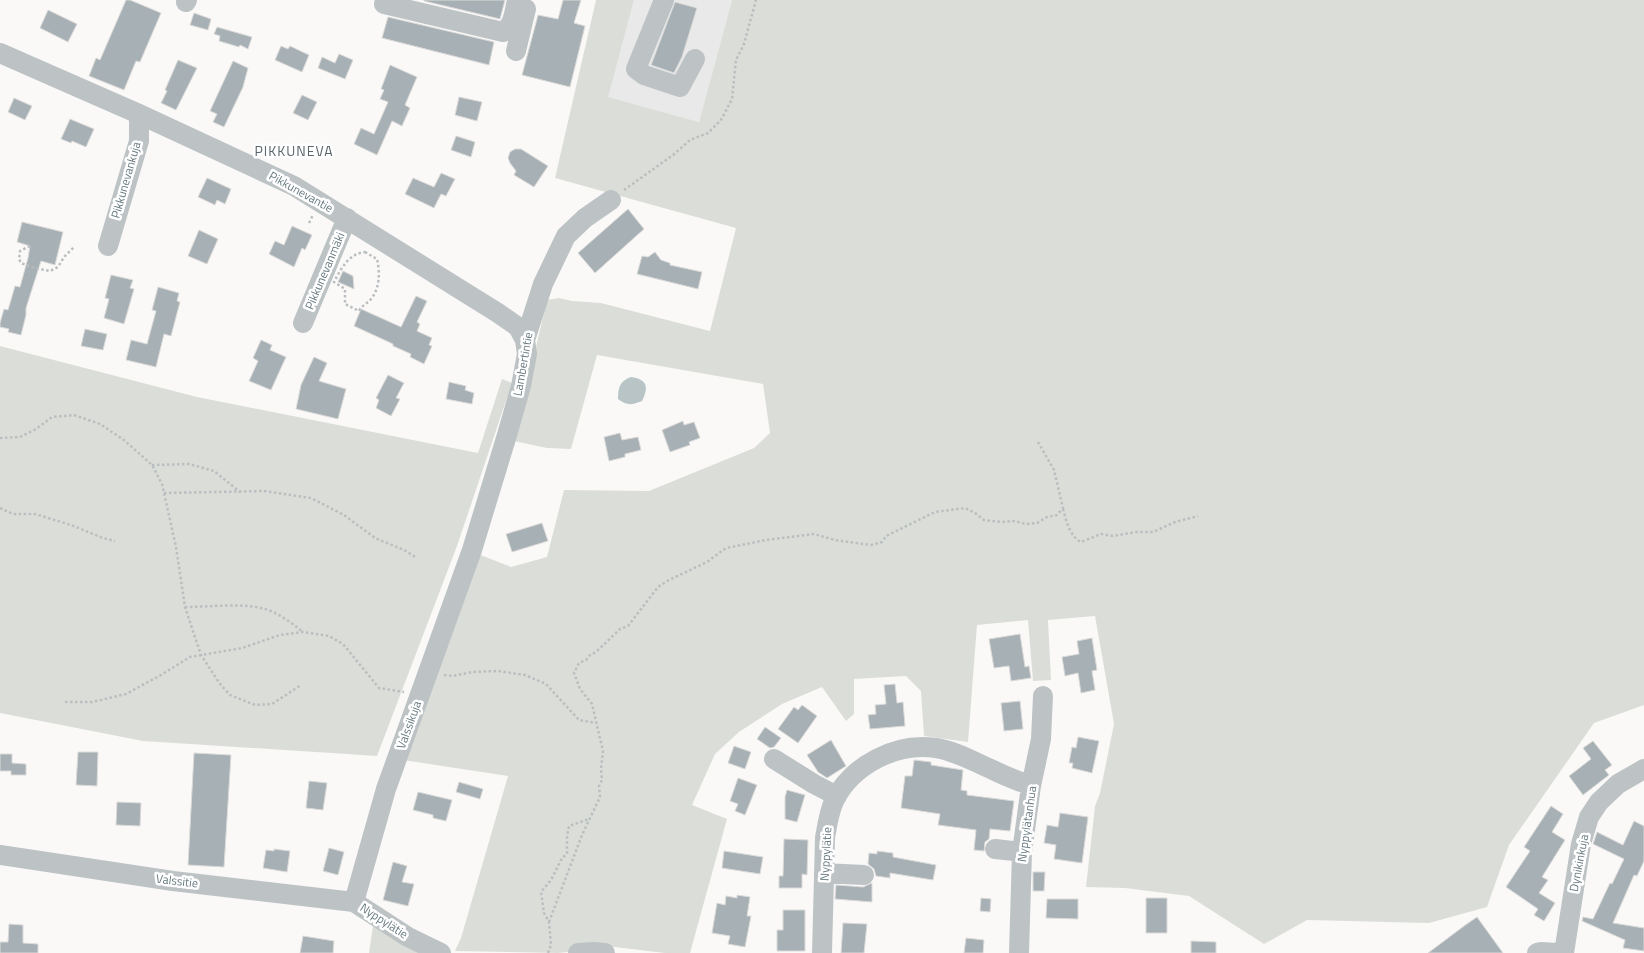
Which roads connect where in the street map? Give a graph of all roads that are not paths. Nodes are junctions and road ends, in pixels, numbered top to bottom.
1 (517, 0) edge
2 (528, 0) edge
3 (664, 0) edge
4 (384, 4) dead end
5 (516, 51) dead end
6 (0, 53) edge
7 (695, 59) dead end
8 (139, 114) junction
9 (611, 200) road end
10 (347, 218) junction
11 (108, 246) dead end
12 (304, 323) dead end
13 (526, 340) junction
14 (472, 550) joint
15 (1043, 696) dead end
16 (774, 758) dead end
17 (1644, 769) edge
18 (1031, 786) junction
19 (837, 796) junction
20 (995, 849) dead end
21 (1022, 852) junction
22 (0, 855) edge
23 (824, 874) junction
24 (864, 876) dead end
25 (354, 902) junction
26 (441, 953) edge
27 (578, 953) edge
28 (605, 953) edge
29 (822, 953) edge
30 (1019, 953) edge
31 (1537, 953) edge
32 (1558, 953) edge
33 (1564, 953) edge

1 - 4 street
2 - 5 street
3 - 7 street
6 - 8 street, Pikkunevantie
8 - 10 street, Pikkunevantie
8 - 11 street, Pikkunevankuja
9 - 13 street, Lambertintie
10 - 12 street, Pikkunevanmäki
10 - 13 street, Pikkunevantie
13 - 14 street, Lambertintie
14 - 25 street, Valssikuja
15 - 18 street, Nyppylätanhua
16 - 19 street
17 - 33 street, Dynikinkuja
18 - 19 street, Nyppylätie
18 - 21 street, Nyppylätanhua
19 - 23 street, Nyppylätie
20 - 21 street
21 - 30 street, Nyppylätanhua
22 - 25 street, Valssitie
23 - 24 street
23 - 29 street, Nyppylätie
25 - 26 street, Nyppylätie
27 - 28 street
31 - 32 street

